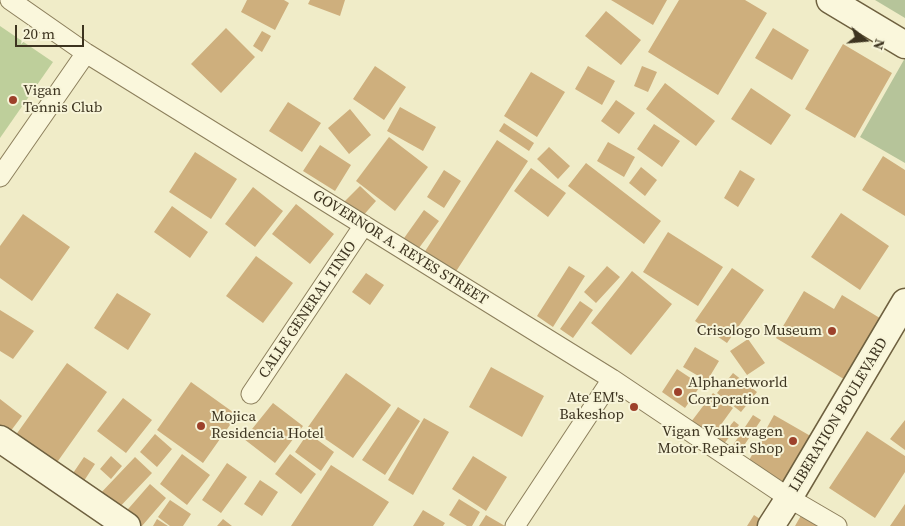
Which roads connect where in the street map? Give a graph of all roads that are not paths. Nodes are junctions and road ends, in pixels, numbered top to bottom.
1 (10, 0) edge
2 (830, 0) edge
3 (905, 45) edge
4 (86, 53) junction
5 (0, 176) edge
6 (364, 225) junction
7 (905, 302) edge
8 (612, 379) junction
9 (251, 394) dead end
10 (0, 439) edge
11 (789, 498) junction
12 (128, 526) edge
13 (515, 526) edge
14 (770, 526) edge
15 (837, 526) edge

1 - 4 street, GOVERNOR A. REYES STREET
2 - 3 street
4 - 5 street
4 - 6 street, GOVERNOR A. REYES STREET
6 - 8 street, GOVERNOR A. REYES STREET
6 - 9 street, CALLE GENERAL TINIO
7 - 11 street, LIBERATION BOULEVARD
8 - 11 street, GOVERNOR A. REYES STREET
8 - 13 street
10 - 12 street
11 - 14 street, LIBERATION BOULEVARD
11 - 15 street, GOVERNOR A. REYES STREET

